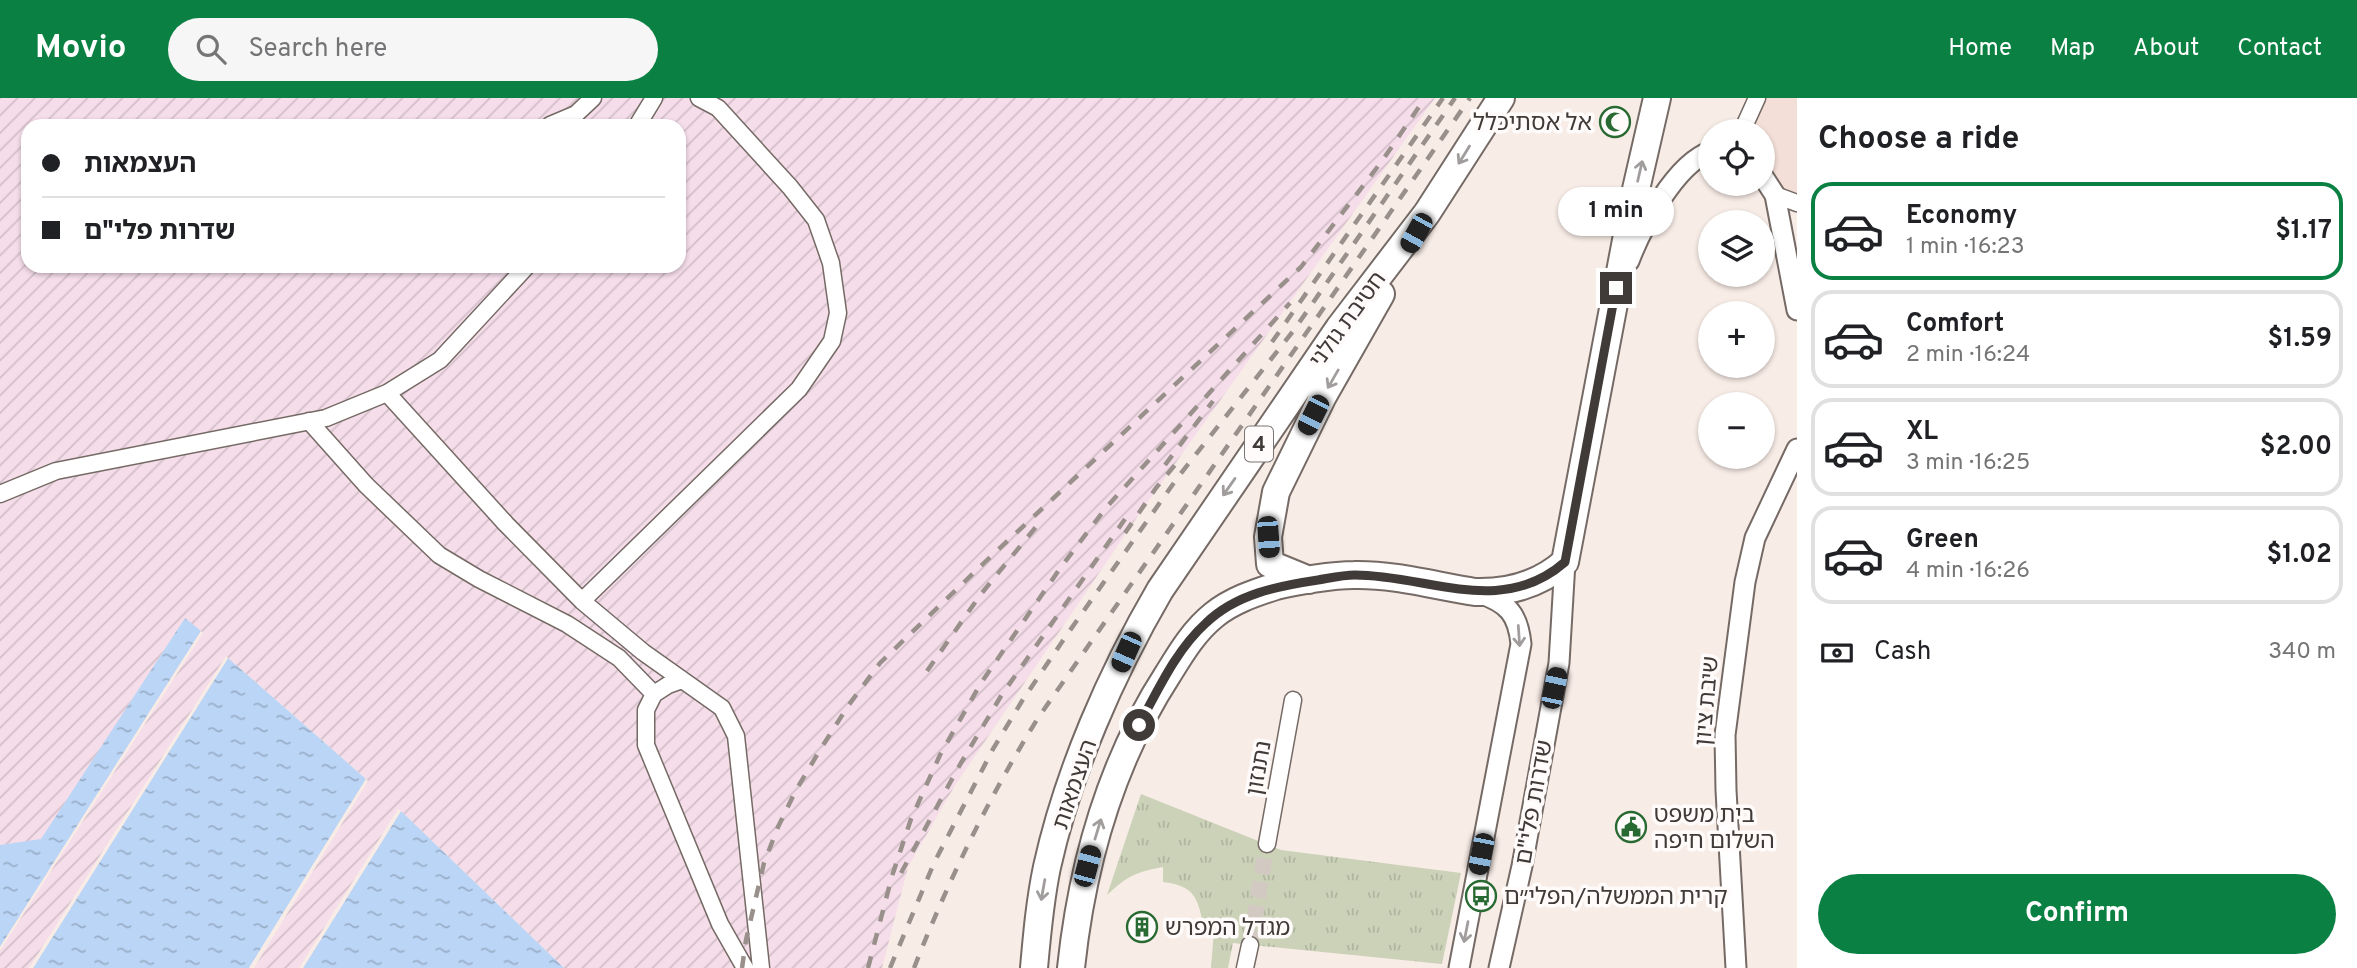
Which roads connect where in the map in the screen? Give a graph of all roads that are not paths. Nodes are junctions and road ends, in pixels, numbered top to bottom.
1 (593, 98) edge
2 (654, 98) edge
3 (699, 98) edge
4 (1501, 98) edge
5 (1657, 98) edge
6 (1757, 98) edge
7 (564, 119) edge
8 (641, 119) edge
9 (1747, 119) edge
10 (1698, 158) edge
11 (1775, 195) joint
12 (1797, 203) edge
13 (1427, 213) junction
14 (521, 273) edge
15 (1612, 310) junction
16 (1797, 310) edge
17 (387, 393) junction
18 (309, 421) junction
19 (1797, 449) edge
20 (0, 494) edge
21 (1565, 562) junction
22 (1311, 581) junction
23 (1475, 592) junction
24 (582, 601) junction
25 (682, 680) junction
26 (1111, 686) joint
27 (654, 694) junction
28 (1293, 700) dead end
29 (1267, 844) tunnel mouth
30 (1250, 945) tunnel mouth
31 (745, 968) edge
32 (761, 968) edge
33 (1034, 968) edge
34 (1071, 968) edge
35 (1245, 968) edge
36 (1458, 968) edge
37 (1499, 968) edge
38 (1736, 968) edge

1 - 7 street
2 - 8 street
3 - 24 street
4 -> 13 highway, חטיבת גולני / 4
15 -> 5 highway, שדרות פלי"ם
6 - 9 street
10 - 15 street
11 - 12 street
11 - 16 street
13 -> 22 highway
13 -> 26 highway, חטיבת גולני / 4
14 - 17 street
15 - 21 highway, שדרות פלי"ם
17 - 18 street
17 - 24 street
18 - 20 street
18 - 27 street
19 - 38 street, שיבת ציון
21 - 23 highway, העצמאות
21 - 37 street, שדרות פלי"ם
22 - 23 highway, העצמאות
34 -> 22 highway, העצמאות
23 -> 36 street, שדרות פלי"ם
24 - 25 street
25 - 27 street
25 - 32 street
26 -> 33 highway, העצמאות / 4
27 - 31 street
28 - 29 street, נתנזון
30 - 35 street

